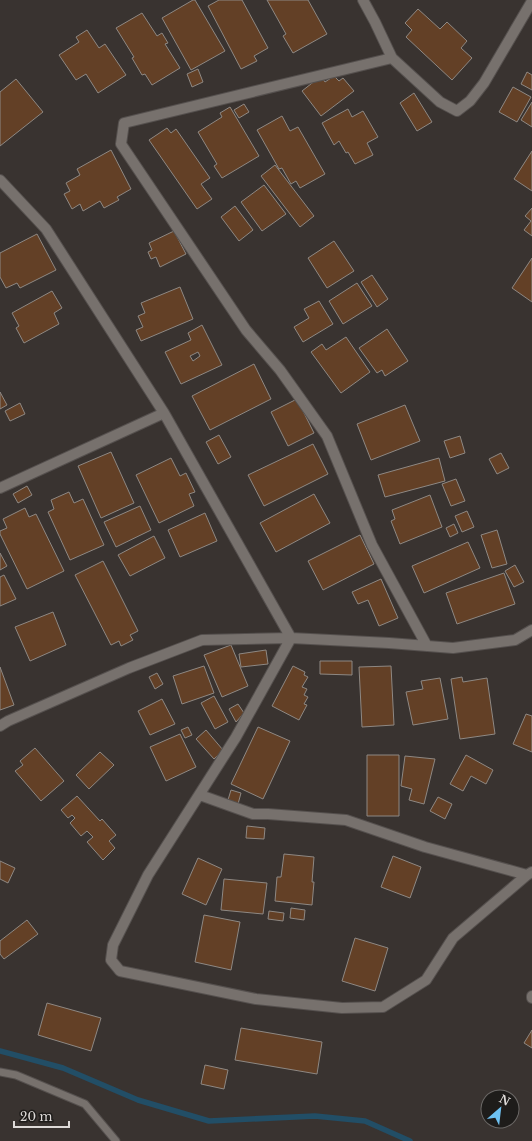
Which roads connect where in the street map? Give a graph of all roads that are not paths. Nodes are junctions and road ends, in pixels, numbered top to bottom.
1 (363, 0) edge
2 (532, 1) edge
3 (392, 58) junction
4 (0, 180) edge
5 (164, 413) junction
6 (0, 488) edge
7 (532, 630) edge
8 (290, 638) junction
9 (427, 646) junction
10 (0, 726) edge
11 (200, 795) junction
12 (530, 874) edge
13 (0, 1072) edge
14 (116, 1141) edge

1 - 3 street
2 - 3 street
3 - 9 street
4 - 5 street
5 - 6 street
5 - 8 street
7 - 9 street
8 - 9 street
8 - 10 street
8 - 11 street
11 - 12 street
11 - 12 street
13 - 14 lane

